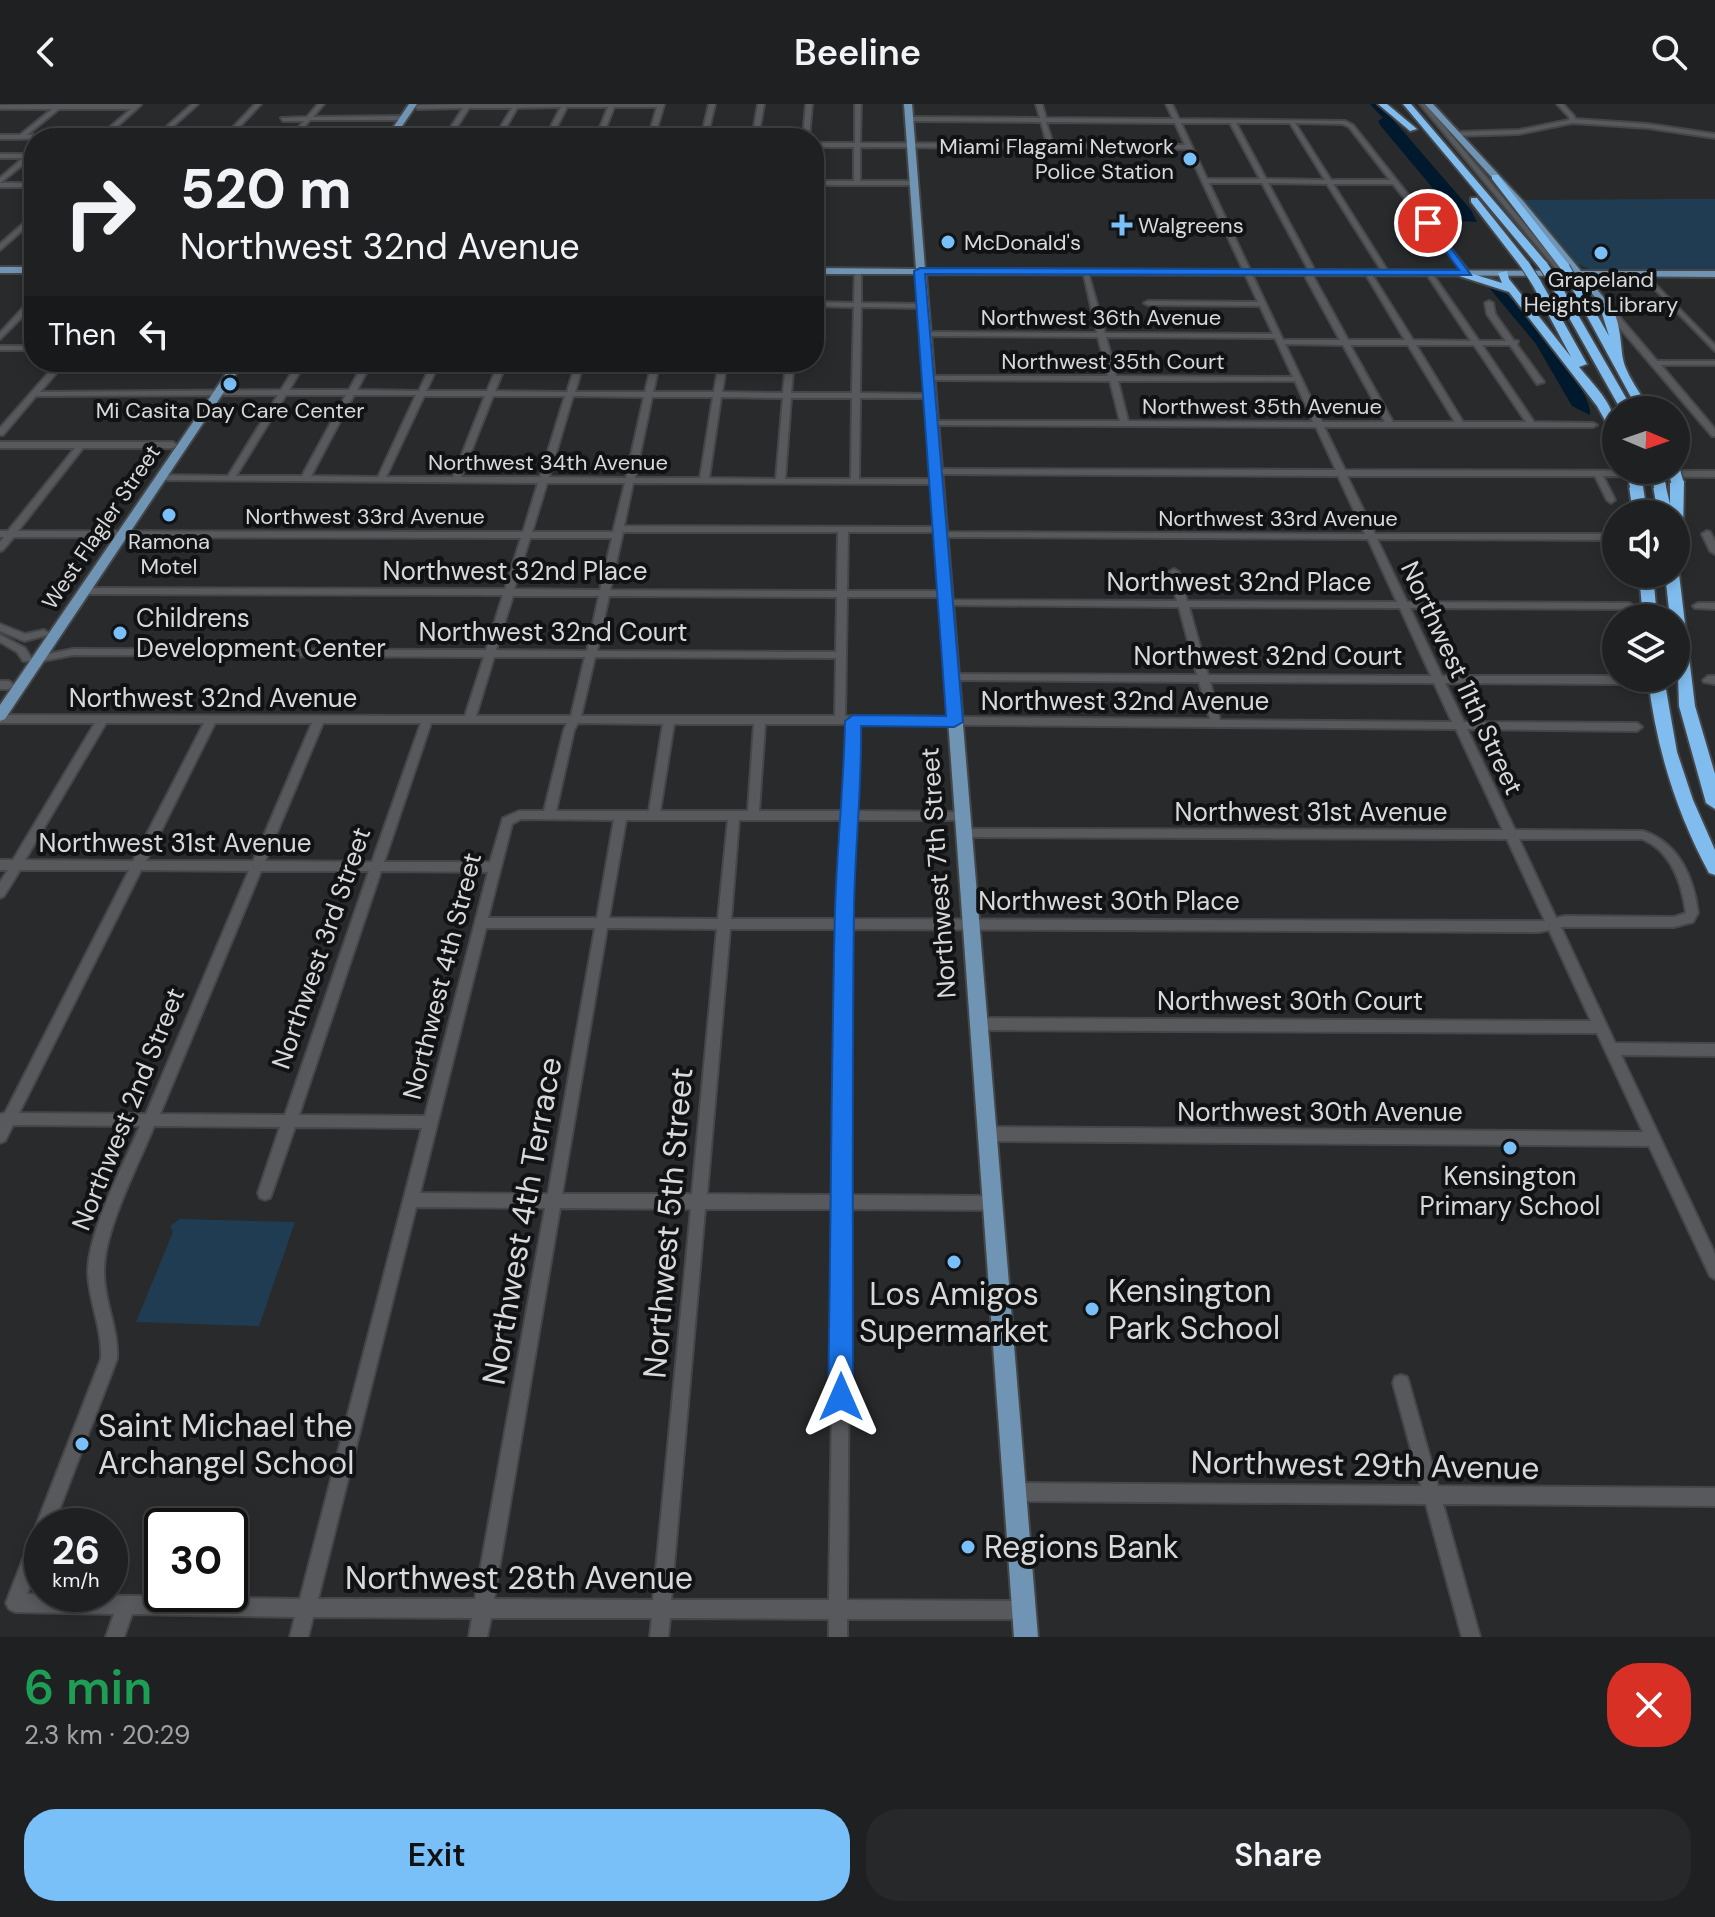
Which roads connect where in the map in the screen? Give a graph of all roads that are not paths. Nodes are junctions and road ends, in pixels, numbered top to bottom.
1 (195, 104) edge
2 (258, 104) edge
3 (321, 104) edge
4 (661, 104) edge
5 (712, 104) edge
6 (761, 104) edge
7 (809, 104) edge
8 (858, 104) edge
9 (908, 104) edge
10 (1039, 104) edge
11 (1169, 104) edge
12 (1382, 104) edge
13 (1391, 104) edge
14 (1407, 104) edge
15 (1426, 104) edge
16 (1560, 104) edge
17 (138, 105) edge
18 (421, 105) edge
19 (468, 105) edge
20 (516, 105) edge
21 (565, 105) edge
22 (612, 105) edge
23 (10, 106) edge
24 (60, 106) edge
25 (0, 107) edge
26 (0, 114) edge
27 (283, 119) dead end
28 (308, 119) junction
29 (910, 119) junction
30 (400, 120) junction
31 (1043, 120) junction
32 (1177, 120) junction
33 (1232, 121) junction
34 (1291, 121) junction
35 (1572, 121) junction
36 (32, 128) edge
37 (112, 128) edge
38 (168, 128) edge
39 (235, 128) edge
40 (300, 128) edge
41 (396, 128) edge
42 (404, 128) edge
43 (453, 128) edge
44 (503, 128) edge
45 (553, 128) edge
46 (603, 128) edge
47 (654, 128) edge
48 (706, 128) edge
49 (757, 128) edge
50 (807, 128) edge
51 (1413, 129) junction
52 (1457, 134) junction
53 (24, 135) edge
54 (1715, 136) edge
55 (0, 137) edge
56 (21, 137) joint
57 (857, 144) junction
58 (824, 145) edge
59 (911, 145) junction
60 (1050, 146) junction
61 (1189, 147) junction
62 (0, 156) edge
63 (24, 156) edge
64 (24, 164) edge
65 (1495, 177) junction
66 (1204, 181) junction
67 (1264, 181) junction
68 (1329, 182) junction
69 (1395, 182) junction
70 (824, 183) edge
71 (857, 183) junction
72 (914, 183) junction
73 (4, 185) edge
74 (24, 186) edge
75 (0, 196) edge
76 (24, 225) edge
77 (0, 248) edge
78 (0, 270) edge
79 (24, 270) edge
80 (824, 271) edge
81 (858, 271) junction
82 (920, 271) junction
83 (1085, 272) junction
84 (1247, 272) junction
85 (1311, 273) junction
86 (1368, 273) junction
87 (1386, 273) junction
88 (1429, 273) junction
89 (1464, 273) junction
90 (1503, 273) junction
91 (1561, 274) junction
92 (1643, 274) junction
93 (1713, 276) edge
94 (1576, 278) junction
95 (1512, 290) junction
96 (1148, 303) dead end
97 (1489, 303) dead end
98 (824, 304) edge
99 (858, 304) junction
100 (1261, 304) junction
101 (1604, 304) junction
102 (922, 306) junction
103 (24, 312) edge
104 (925, 334) junction
105 (1103, 335) junction
106 (0, 337) edge
107 (1278, 339) junction
108 (1345, 342) junction
109 (1411, 343) junction
110 (1476, 343) junction
111 (1515, 343) junction
112 (0, 348) edge
113 (24, 348) edge
114 (1715, 349) edge
115 (1653, 363) junction
116 (1715, 363) edge
117 (1618, 365) junction
118 (53, 372) edge
119 (225, 372) edge
120 (231, 372) edge
121 (296, 372) edge
122 (363, 372) edge
123 (431, 372) edge
124 (499, 372) edge
125 (577, 372) edge
126 (654, 372) edge
127 (721, 372) edge
128 (789, 372) edge
129 (928, 375) junction
130 (1112, 376) junction
131 (1296, 376) junction
132 (1540, 382) dead end
133 (283, 392) junction
134 (213, 393) junction
135 (352, 393) junction
136 (421, 393) junction
137 (490, 393) junction
138 (34, 394) junction
139 (570, 394) junction
140 (649, 394) junction
141 (718, 395) junction
142 (787, 395) junction
143 (856, 395) junction
144 (929, 396) junction
145 (1620, 396) edge
146 (1636, 396) edge
147 (1602, 402) edge
148 (1602, 403) edge
149 (932, 423) junction
150 (1125, 424) junction
151 (1318, 424) junction
152 (1390, 424) junction
153 (1460, 424) junction
154 (1532, 425) junction
155 (1593, 425) dead end
156 (0, 433) edge
157 (1715, 434) edge
158 (0, 445) edge
159 (81, 445) junction
160 (173, 445) junction
161 (1341, 473) junction
162 (1598, 474) junction
163 (1714, 474) edge
164 (936, 477) junction
165 (160, 478) junction
166 (230, 479) junction
167 (305, 479) junction
168 (381, 479) junction
169 (456, 479) junction
170 (543, 480) junction
171 (629, 480) junction
172 (704, 481) junction
173 (780, 481) junction
174 (855, 481) junction
175 (1611, 500) dead end
176 (843, 529) junction
177 (618, 532) junction
178 (941, 532) junction
179 (5, 534) edge
180 (118, 534) junction
181 (1707, 534) dead end
182 (526, 535) junction
183 (1371, 536) junction
184 (1602, 537) edge
185 (0, 548) edge
186 (1715, 551) edge
187 (1174, 572) dead end
188 (1674, 588) edge
189 (84, 591) junction
190 (509, 593) junction
191 (604, 593) junction
192 (842, 594) junction
193 (945, 599) junction
194 (1183, 604) junction
195 (1403, 605) junction
196 (1602, 606) edge
197 (1698, 606) dead end
198 (1715, 606) edge
199 (0, 627) edge
200 (0, 638) edge
201 (46, 639) junction
202 (73, 652) junction
203 (490, 653) junction
204 (591, 654) junction
205 (841, 655) junction
206 (33, 659) junction
207 (27, 676) junction
208 (950, 677) junction
209 (1204, 678) junction
210 (1437, 679) junction
211 (1602, 680) edge
212 (4, 685) edge
213 (1659, 692) edge
214 (0, 699) edge
215 (0, 718) edge
216 (103, 719) junction
217 (211, 720) junction
218 (319, 720) junction
219 (427, 720) junction
220 (847, 720) junction
221 (469, 721) junction
222 (573, 721) junction
223 (669, 721) junction
224 (760, 721) junction
225 (954, 722) junction
226 (1216, 723) junction
227 (1459, 725) junction
228 (1637, 727) dead end
229 (1715, 803) edge
230 (734, 814) junction
231 (549, 815) junction
232 (621, 815) junction
233 (654, 815) junction
234 (753, 815) junction
235 (850, 815) junction
236 (963, 824) junction
237 (1511, 835) junction
238 (0, 865) edge
239 (17, 865) junction
240 (137, 865) junction
241 (257, 866) junction
242 (376, 866) junction
243 (494, 867) junction
244 (1715, 868) edge
245 (0, 893) edge
246 (1689, 918) joint
247 (480, 923) junction
248 (602, 923) junction
249 (723, 924) junction
250 (845, 924) junction
251 (970, 924) junction
252 (1552, 924) junction
253 (978, 1024) junction
254 (1601, 1027) junction
255 (1611, 1049) junction
256 (1715, 1050) edge
257 (4, 1119) edge
258 (149, 1120) junction
259 (290, 1121) junction
260 (431, 1122) junction
261 (986, 1134) junction
262 (0, 1136) edge
263 (1653, 1139) junction
264 (265, 1193) dead end
265 (411, 1200) junction
266 (554, 1200) junction
267 (699, 1201) junction
268 (843, 1201) junction
269 (991, 1203) junction
270 (1711, 1252) edge
271 (1715, 1271) edge
272 (1401, 1383) dead end
273 (1015, 1492) junction
274 (1431, 1495) junction
275 (1715, 1497) edge
276 (51, 1508) edge
277 (24, 1579) edge
278 (15, 1603) joint
279 (24, 1603) edge
280 (128, 1605) edge
281 (306, 1608) junction
282 (662, 1608) junction
283 (483, 1609) junction
284 (838, 1610) junction
285 (1024, 1610) junction
286 (124, 1612) edge
287 (115, 1637) edge
288 (299, 1637) edge
289 (478, 1637) edge
290 (659, 1637) edge
291 (838, 1637) edge
292 (1026, 1637) edge
293 (1471, 1637) edge

1 - 38 street
2 - 39 street
3 - 28 street
4 - 22 street
4 - 47 street
5 - 48 street
6 - 49 street
7 - 50 street
8 - 57 street
9 - 29 main road, Northwest 7th Street
10 - 31 street
11 - 32 street, Northwest 11th Street
12 - 51 highway
13 - 51 highway
14 - 91 highway, bridge
15 - 52 main road
15 - 91 street
16 - 35 street
17 - 24 street
17 - 37 street
18 - 19 street
18 - 30 main road
18 - 42 main road
19 - 20 street
19 - 43 street
20 - 21 street
20 - 44 street
21 - 22 street
21 - 45 street
22 - 46 street
23 - 24 street
23 - 25 street
23 - 26 street
24 - 36 street
27 - 28 street
28 - 30 street
28 - 40 street
29 - 31 street
29 - 59 main road, Northwest 7th Street
30 - 41 main road
31 - 32 street
31 - 60 street
32 - 33 street
32 - 61 street, Northwest 11th Street
33 - 34 street
33 - 67 street
34 - 68 street
34 - 69 street
35 - 52 street
35 - 54 street
51 - 147 highway, bridge
52 - 65 main road
53 - 56 street
55 - 56 street
57 - 58 street
57 - 59 street
57 - 71 street
59 - 60 street
59 - 72 main road, Northwest 7th Street
60 - 61 street
61 - 66 street, Northwest 11th Street
62 - 63 street
64 - 73 street
65 - 91 highway
65 - 94 main road
66 - 67 street
66 - 84 street, Northwest 11th Street
67 - 68 street
67 - 85 street
68 - 69 street
68 - 87 street
69 - 89 street
70 - 71 street
71 - 72 street
72 - 82 main road, Northwest 7th Street
73 - 74 street
73 - 75 street
76 - 77 street
78 - 79 main road
80 - 81 main road
81 - 82 main road
81 - 99 street
82 - 83 main road
82 - 102 main road, Northwest 7th Street
83 - 84 main road
83 - 105 street
84 - 85 main road
84 - 100 street, Northwest 11th Street
85 - 86 main road
85 - 108 street
86 - 87 main road
86 - 109 street
87 - 88 main road
88 - 89 main road
88 - 110 street
89 - 90 main road
89 - 95 highway
90 - 91 main road
90 - 95 highway
91 - 94 highway, bridge
91 - 145 highway
92 - 93 main road
92 - 94 main road
92 - 114 street
94 - 101 main road
94 - 117 highway
95 - 148 highway
96 - 100 street
97 - 111 street
98 - 99 street
99 - 102 street
99 - 143 street
100 - 107 street, Northwest 11th Street
101 - 115 street
101 - 117 highway
102 - 104 main road, Northwest 7th Street
103 - 106 street
104 - 105 street, Northwest 36th Avenue
104 - 129 main road, Northwest 7th Street
105 - 107 street, Northwest 36th Avenue
105 - 130 street
107 - 108 street, Northwest 36th Avenue
107 - 131 street, Northwest 11th Street
108 - 109 street, Northwest 36th Avenue
108 - 152 street
109 - 110 street, Northwest 36th Avenue
109 - 153 street
110 - 111 street, Northwest 36th Avenue
110 - 154 street
111 - 132 street
112 - 113 street
115 - 116 street
115 - 157 street
117 - 146 highway
118 - 138 street
119 - 134 main road, West Flagler Street
120 - 134 main road, West Flagler Street
121 - 133 street
122 - 135 street
123 - 136 street
124 - 137 street
125 - 139 street
126 - 140 street
127 - 141 street
128 - 142 street
129 - 130 street, Northwest 35th Court
129 - 144 main road, Northwest 7th Street
130 - 131 street, Northwest 35th Court
130 - 150 street
131 - 151 street, Northwest 11th Street
133 - 134 street
133 - 135 street
133 - 166 street
134 - 138 street
134 - 160 main road, West Flagler Street
134 - 165 main road, West Flagler Street
135 - 136 street
135 - 167 street
136 - 137 street
136 - 168 street
137 - 139 street
137 - 169 street
138 - 156 street
139 - 140 street
139 - 170 street
140 - 141 street
140 - 171 street
141 - 142 street
141 - 172 street
142 - 143 street
142 - 173 street
143 - 144 street
143 - 174 street
144 - 149 main road, Northwest 7th Street
149 - 150 street, Northwest 35th Avenue
149 - 164 main road, Northwest 7th Street
150 - 151 street, Northwest 35th Avenue
151 - 152 street, Northwest 35th Avenue
151 - 161 street, Northwest 11th Street
152 - 153 street, Northwest 35th Avenue
153 - 154 street, Northwest 35th Avenue
154 - 155 street, Northwest 35th Avenue
158 - 159 street
159 - 160 street
159 - 179 street
160 - 180 main road, West Flagler Street
161 - 162 street, Northwest 34th Avenue
161 - 164 street, Northwest 34th Avenue
161 - 183 street, Northwest 11th Street
162 - 163 street, Northwest 34th Avenue
162 - 175 street
164 - 174 street, Northwest 34th Avenue
164 - 178 main road, Northwest 7th Street
165 - 166 street, Northwest 34th Avenue
165 - 180 main road, West Flagler Street
166 - 167 street, Northwest 34th Avenue
167 - 168 street, Northwest 34th Avenue
168 - 169 street, Northwest 34th Avenue
169 - 170 street, Northwest 34th Avenue
170 - 171 street, Northwest 34th Avenue
170 - 182 street
171 - 172 street, Northwest 34th Avenue
171 - 177 street
172 - 173 street, Northwest 34th Avenue
173 - 174 street, Northwest 34th Avenue
176 - 177 street, Northwest 33rd Avenue
176 - 178 street, Northwest 33rd Avenue
176 - 192 street
177 - 182 street, Northwest 33rd Avenue
177 - 191 street
178 - 183 street, Northwest 33rd Avenue
178 - 193 main road, Northwest 7th Street
179 - 180 street, Northwest 33rd Avenue
179 - 185 street
180 - 182 street, Northwest 33rd Avenue
180 - 189 main road, West Flagler Street
180 - 201 main road, West Flagler Street
181 - 186 street
182 - 190 street
183 - 184 street, Northwest 33rd Avenue
183 - 195 street, Northwest 11th Street
187 - 194 street
188 - 229 highway
189 - 190 street, Northwest 32nd Place
189 - 201 main road, West Flagler Street
190 - 191 street, Northwest 32nd Place
190 - 203 street
191 - 192 street, Northwest 32nd Place
191 - 204 street
192 - 193 street, Northwest 32nd Place
192 - 205 street
193 - 194 street, Northwest 32nd Place
193 - 208 main road, Northwest 7th Street
194 - 195 street, Northwest 32nd Place
194 - 209 street
195 - 196 street, Northwest 32nd Place
195 - 210 street, Northwest 11th Street
197 - 198 street
199 - 201 street, Northwest 32nd Court
200 - 206 street
201 - 202 street, Northwest 32nd Court
201 - 206 main road, West Flagler Street
202 - 203 street, Northwest 32nd Court
202 - 206 street, Northwest 32nd Court
203 - 204 street, Northwest 32nd Court
203 - 221 street
204 - 205 street, Northwest 32nd Court
204 - 222 street
205 - 220 street
206 - 207 main road, West Flagler Street
206 - 212 main road, West Flagler Street
207 - 212 main road
207 - 215 main road, West Flagler Street
208 - 209 street, Northwest 32nd Court
208 - 225 main road, Northwest 7th Street
209 - 210 street, Northwest 32nd Court
209 - 226 street
210 - 211 street, Northwest 32nd Court
210 - 227 street, Northwest 11th Street
212 - 214 main road, West Flagler Street
213 - 244 highway
215 - 216 street, Northwest 32nd Avenue
216 - 217 street, Northwest 32nd Avenue
216 - 239 street
217 - 218 street, Northwest 32nd Avenue
217 - 240 street
218 - 219 street, Northwest 32nd Avenue
218 - 241 street, Northwest 2nd Street
219 - 221 street, Northwest 32nd Avenue
219 - 242 street, Northwest 3rd Street
220 - 224 street, Northwest 32nd Avenue
220 - 225 street, Northwest 32nd Avenue
220 - 235 street
221 - 222 street, Northwest 32nd Avenue
222 - 223 street, Northwest 32nd Avenue
222 - 231 street
223 - 224 street, Northwest 32nd Avenue
223 - 233 street
224 - 234 street
225 - 226 street, Northwest 32nd Avenue
225 - 236 main road, Northwest 7th Street
226 - 227 street, Northwest 32nd Avenue
227 - 228 street, Northwest 32nd Avenue
227 - 237 street, Northwest 11th Street
230 - 233 street, Northwest 31st Avenue
230 - 234 street, Northwest 31st Avenue
230 - 249 street, Northwest 5th Street
231 - 232 street, Northwest 31st Avenue
231 - 243 street, Northwest 4th Street
232 - 233 street, Northwest 31st Avenue
232 - 248 street, Northwest 4th Terrace
234 - 235 street, Northwest 31st Avenue
235 - 236 street, Northwest 31st Avenue
235 - 250 street
236 - 237 street, Northwest 31st Avenue
236 - 251 main road, Northwest 7th Street
237 - 246 street, Northwest 31st Avenue
237 - 252 street, Northwest 11th Street
238 - 239 street, Northwest 31st Avenue
239 - 240 street, Northwest 31st Avenue
239 - 245 street
240 - 241 street, Northwest 31st Avenue
240 - 257 street
241 - 242 street, Northwest 31st Avenue
241 - 258 street, Northwest 2nd Street
242 - 243 street, Northwest 31st Avenue
242 - 259 street, Northwest 3rd Street
243 - 247 street, Northwest 4th Street
246 - 252 street, Northwest 30th Place
247 - 248 street, Northwest 30th Place
247 - 260 street, Northwest 4th Street
248 - 249 street, Northwest 30th Place
248 - 266 street, Northwest 4th Terrace
249 - 250 street, Northwest 30th Place
249 - 267 street, Northwest 5th Street
250 - 251 street, Northwest 30th Place
250 - 268 street
251 - 252 street, Northwest 30th Place
251 - 253 main road, Northwest 7th Street
252 - 254 street, Northwest 11th Street
253 - 254 street, Northwest 30th Court
253 - 261 main road, Northwest 7th Street
254 - 255 street, Northwest 11th Street
255 - 256 street
255 - 263 street, Northwest 11th Street
257 - 258 street
257 - 262 street
258 - 259 street
258 - 276 street, Northwest 2nd Street
259 - 260 street
259 - 264 street, Northwest 3rd Street
260 - 265 street, Northwest 4th Street
261 - 263 street, Northwest 30th Avenue
261 - 269 main road, Northwest 7th Street
263 - 270 street, Northwest 11th Street
265 - 266 street
265 - 281 street, Northwest 4th Street
266 - 267 street
266 - 283 street, Northwest 4th Terrace
267 - 268 street
267 - 282 street, Northwest 5th Street
268 - 269 street
268 - 284 street
269 - 273 main road, Northwest 7th Street
270 - 271 street, Northwest 11th Street
272 - 274 street
273 - 274 street, Northwest 29th Avenue
273 - 285 main road, Northwest 7th Street
274 - 275 street, Northwest 29th Avenue
274 - 293 street
277 - 278 street, Northwest 2nd Street
278 - 279 street, Northwest 28th Avenue
280 - 281 street, Northwest 28th Avenue
281 - 283 street, Northwest 28th Avenue
281 - 288 street, Northwest 4th Street
282 - 283 street, Northwest 28th Avenue
282 - 284 street, Northwest 28th Avenue
282 - 290 street, Northwest 5th Street
283 - 289 street, Northwest 4th Terrace
284 - 285 street, Northwest 28th Avenue
284 - 291 street
285 - 292 main road, Northwest 7th Street
286 - 287 street

